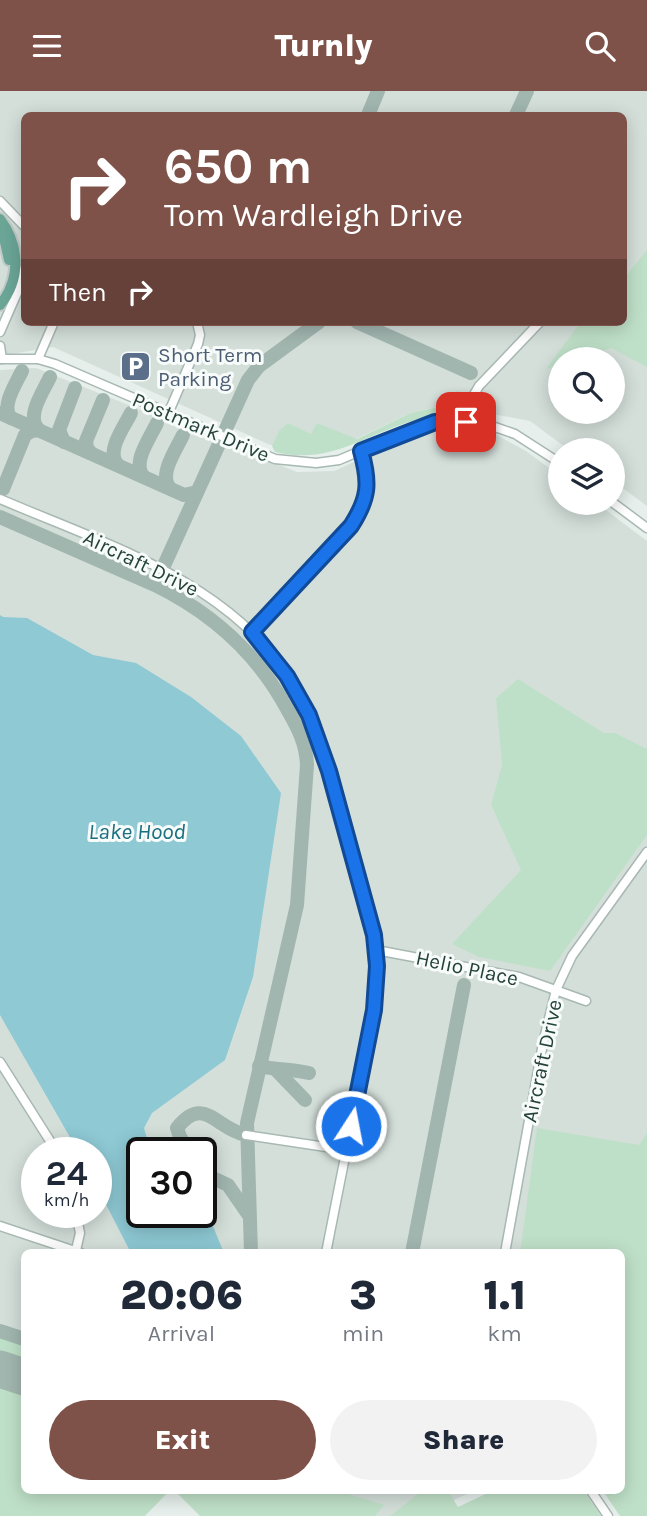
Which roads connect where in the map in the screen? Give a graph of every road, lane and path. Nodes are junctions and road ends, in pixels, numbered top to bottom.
1 (0, 201) edge
2 (0, 219) edge
3 (21, 223) edge
4 (0, 232) edge
5 (21, 286) edge
6 (0, 296) edge
7 (0, 305) edge
8 (52, 326) edge
9 (198, 326) edge
10 (536, 326) edge
11 (0, 332) edge
12 (0, 346) edge
13 (1, 359) edge
14 (38, 359) junction
15 (168, 414) junction
16 (466, 422) junction
17 (361, 451) junction
18 (548, 455) edge
19 (0, 499) edge
20 (625, 512) edge
21 (647, 528) edge
22 (252, 632) junction
23 (647, 852) edge
24 (376, 950) junction
25 (556, 990) junction
26 (586, 1001) dead end
27 (0, 1062) edge
28 (246, 1135) dead end
29 (48, 1137) edge
30 (346, 1150) junction
31 (0, 1226) edge
32 (79, 1228) edge
33 (69, 1249) edge
34 (78, 1249) edge
35 (327, 1249) edge
36 (506, 1249) edge
37 (593, 1494) edge
38 (608, 1516) edge

1 - 3 street
2 - 7 main road
4 - 6 main road
5 - 11 street
8 - 14 street
9 - 15 street
10 - 16 street
12 - 13 street
13 - 14 street, Postmark Drive
14 - 15 street, Postmark Drive
15 - 17 street, Postmark Drive
16 - 17 street, Postmark Drive
16 - 18 street, Postmark Drive
17 - 22 street
19 - 22 street, Aircraft Drive
20 - 21 street
22 - 24 street, Aircraft Drive
23 - 25 street, Aircraft Drive
24 - 25 street, Helio Place
24 - 30 street, Aircraft Drive
25 - 26 street, Helio Place
25 - 36 street, Aircraft Drive
27 - 29 street
28 - 30 street
30 - 35 street, Aircraft Drive
31 - 33 street
32 - 34 street
37 - 38 street

